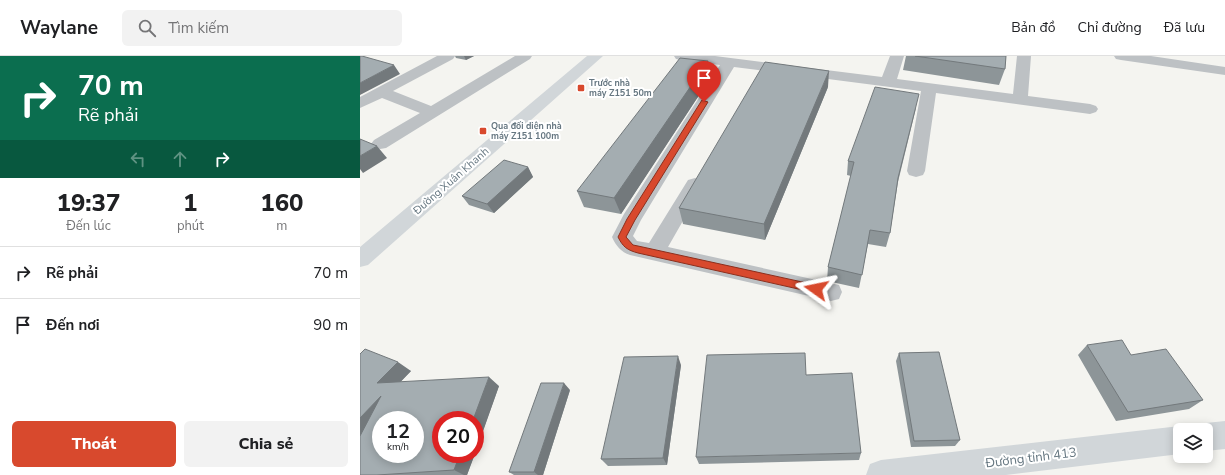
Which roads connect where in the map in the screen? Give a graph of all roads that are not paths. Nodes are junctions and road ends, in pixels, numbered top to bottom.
1 (448, 56) edge
2 (525, 56) edge
3 (596, 56) edge
4 (680, 56) edge
5 (897, 56) edge
6 (1024, 56) edge
7 (1122, 56) edge
8 (729, 63) junction
9 (1225, 71) edge
10 (888, 82) junction
11 (929, 88) junction
12 (381, 92) junction
13 (1020, 100) junction
14 (360, 103) edge
15 (1090, 109) dead end
16 (432, 112) junction
17 (380, 144) dead end
18 (702, 170) edge
19 (916, 171) dead end
20 (654, 253) junction
21 (360, 259) edge
22 (831, 292) dead end
23 (1225, 435) edge
24 (1213, 436) edge
25 (1173, 441) edge
26 (881, 475) edge

1 - 12 lane
2 - 16 lane
3 - 21 main road, Đường Xuân Khanh
4 - 8 lane
5 - 10 lane
6 - 13 lane
7 - 9 lane
8 - 10 lane
8 - 20 lane
10 - 11 lane
11 - 13 lane
11 - 19 lane
12 - 14 lane
12 - 16 lane
13 - 15 lane
16 - 17 lane
18 - 20 lane
20 - 22 lane
23 - 24 main road
25 - 26 main road, Đường tỉnh 413

